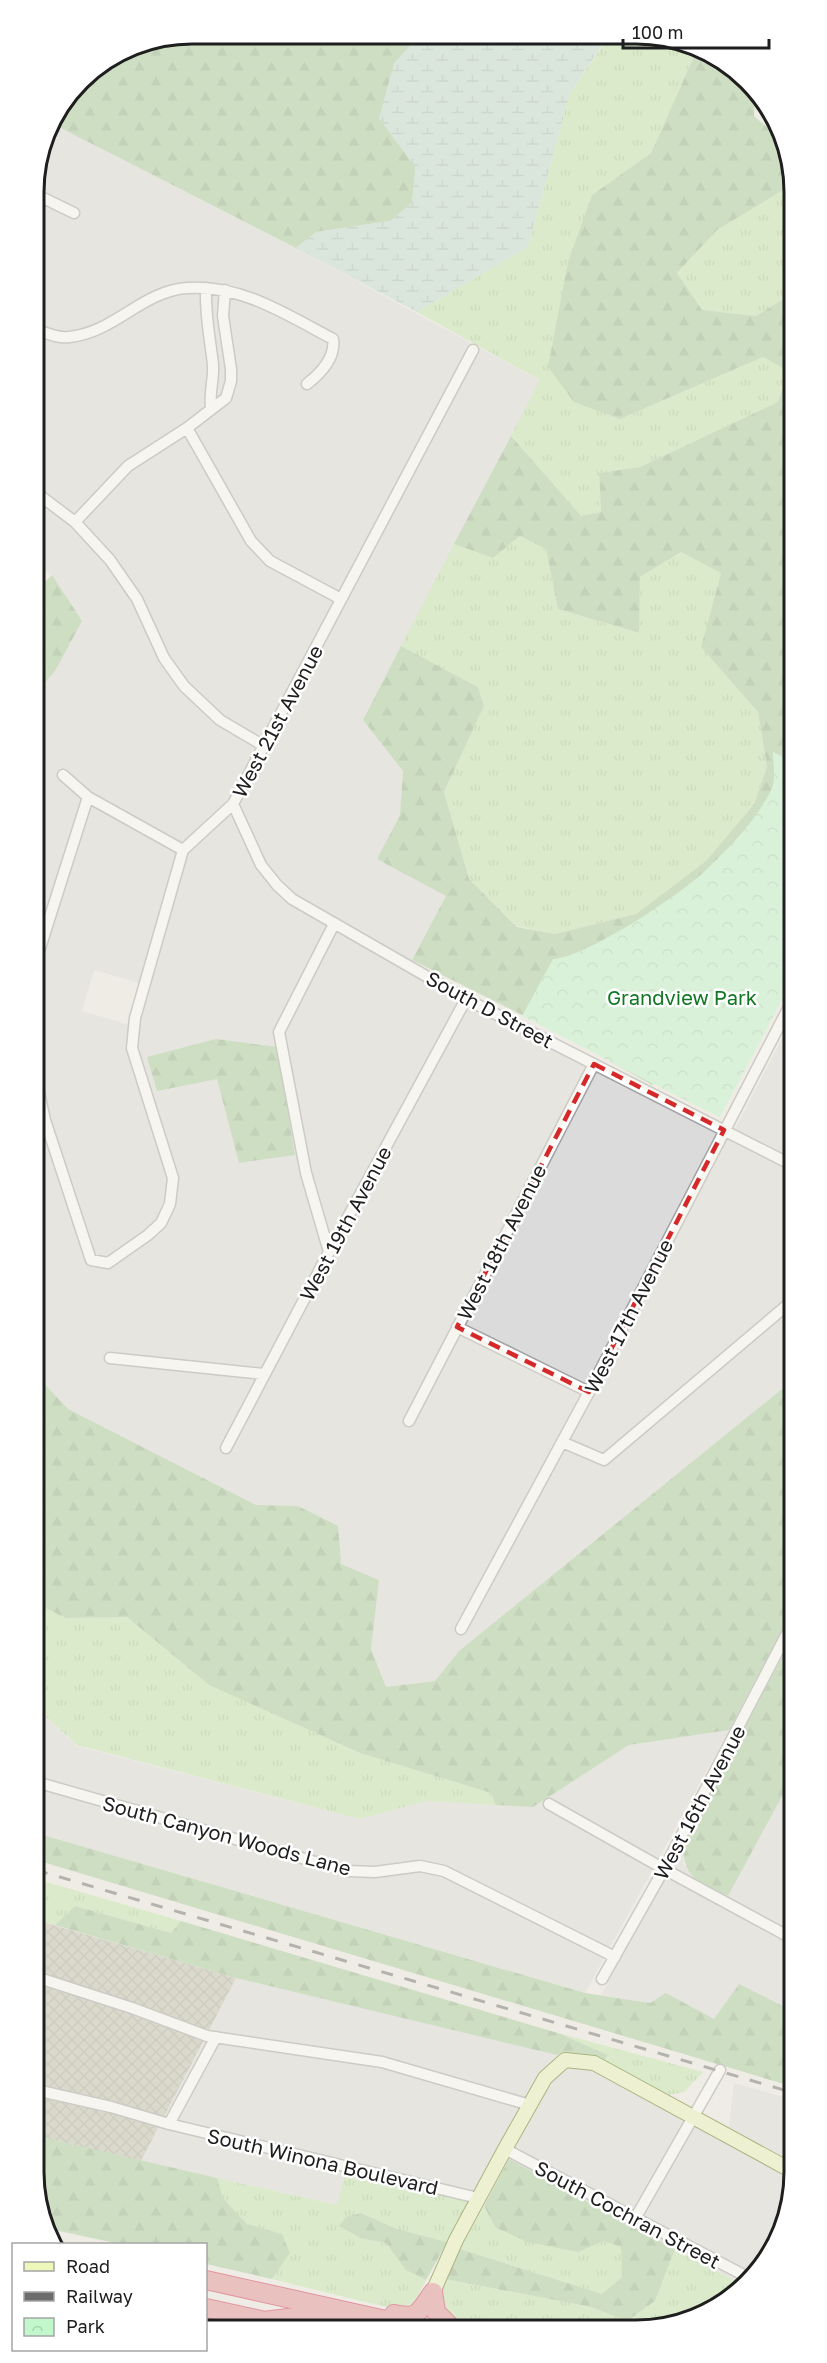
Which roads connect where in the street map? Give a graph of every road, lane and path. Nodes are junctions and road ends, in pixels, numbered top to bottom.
1 (44, 198) edge
2 (74, 213) dead end
3 (206, 288) junction
4 (225, 290) junction
5 (44, 332) edge
6 (473, 350) dead end
7 (307, 384) dead end
8 (212, 408) junction
9 (187, 428) junction
10 (44, 499) edge
11 (75, 522) junction
12 (341, 599) junction
13 (264, 746) junction
14 (63, 775) dead end
15 (88, 797) junction
16 (233, 804) junction
17 (183, 850) junction
18 (334, 924) junction
19 (44, 936) edge
20 (466, 999) junction
21 (784, 1017) edge
22 (594, 1064) junction
23 (44, 1116) edge
24 (724, 1130) junction
25 (784, 1161) edge
26 (329, 1252) junction
27 (783, 1308) edge
28 (456, 1328) junction
29 (110, 1358) dead end
30 (264, 1374) junction
31 (589, 1392) junction
32 (409, 1421) dead end
33 (562, 1442) junction
34 (226, 1448) dead end
35 (461, 1629) dead end
36 (783, 1641) edge
37 (44, 1784) edge
38 (549, 1804) dead end
39 (664, 1869) junction
40 (783, 1932) edge
41 (615, 1957) junction
42 (602, 1979) dead end
43 (44, 1980) edge
44 (216, 2037) junction
45 (720, 2070) dead end
46 (44, 2092) edge
47 (530, 2105) junction
48 (693, 2117) junction
49 (169, 2124) junction
50 (505, 2149) junction
51 (783, 2166) edge
52 (478, 2198) junction
53 (636, 2217) junction
54 (742, 2274) edge
55 (207, 2280) edge
56 (434, 2292) junction
57 (272, 2295) junction
58 (207, 2308) edge
59 (259, 2320) edge
60 (272, 2320) edge
61 (314, 2320) edge
62 (385, 2320) edge
63 (420, 2320) edge
64 (443, 2320) edge

1 - 2 street
3 - 4 street
3 - 5 street
3 - 8 street
4 - 7 street
4 - 8 street
6 - 12 street, West 21st Avenue
8 - 9 street
9 - 11 street
9 - 12 street
10 - 11 street
11 - 13 street
12 - 13 street, West 21st Avenue
13 - 16 street, West 21st Avenue
14 - 15 street
15 - 17 street
15 - 19 street
16 - 17 street, West 21st Avenue
16 - 18 street, South D Street
17 - 23 street
18 - 20 street, South D Street
18 - 26 street
20 - 22 street, South D Street
20 - 26 street, West 19th Avenue
21 - 24 street, West 17th Avenue
22 - 24 street, South D Street
22 - 28 street, West 18th Avenue
24 - 25 street, South D Street
24 - 31 street, West 17th Avenue
26 - 30 street, West 19th Avenue
27 - 33 street
28 - 31 street
28 - 32 street, West 18th Avenue
29 - 30 street
30 - 34 street, West 19th Avenue
31 - 33 street, West 17th Avenue
33 - 35 street, West 17th Avenue
36 - 39 street, West 16th Avenue
37 - 41 street, South Canyon Woods Lane
38 - 39 street
39 - 40 street
39 - 41 street, West 16th Avenue
41 - 42 street, West 16th Avenue
43 - 44 street
44 - 47 street
44 - 49 street
45 - 48 street
46 - 49 street, South Winona Boulevard
47 - 48 street
47 - 50 street
48 - 51 street
48 - 53 street
49 - 52 street, South Winona Boulevard
50 - 52 street
50 - 53 street, South Cochran Street
52 - 56 street
53 - 54 street, South Cochran Street
55 - 57 highway
56 - 57 highway
56 - 63 highway
56 - 64 highway
57 - 62 highway
58 - 59 highway
60 - 61 highway

